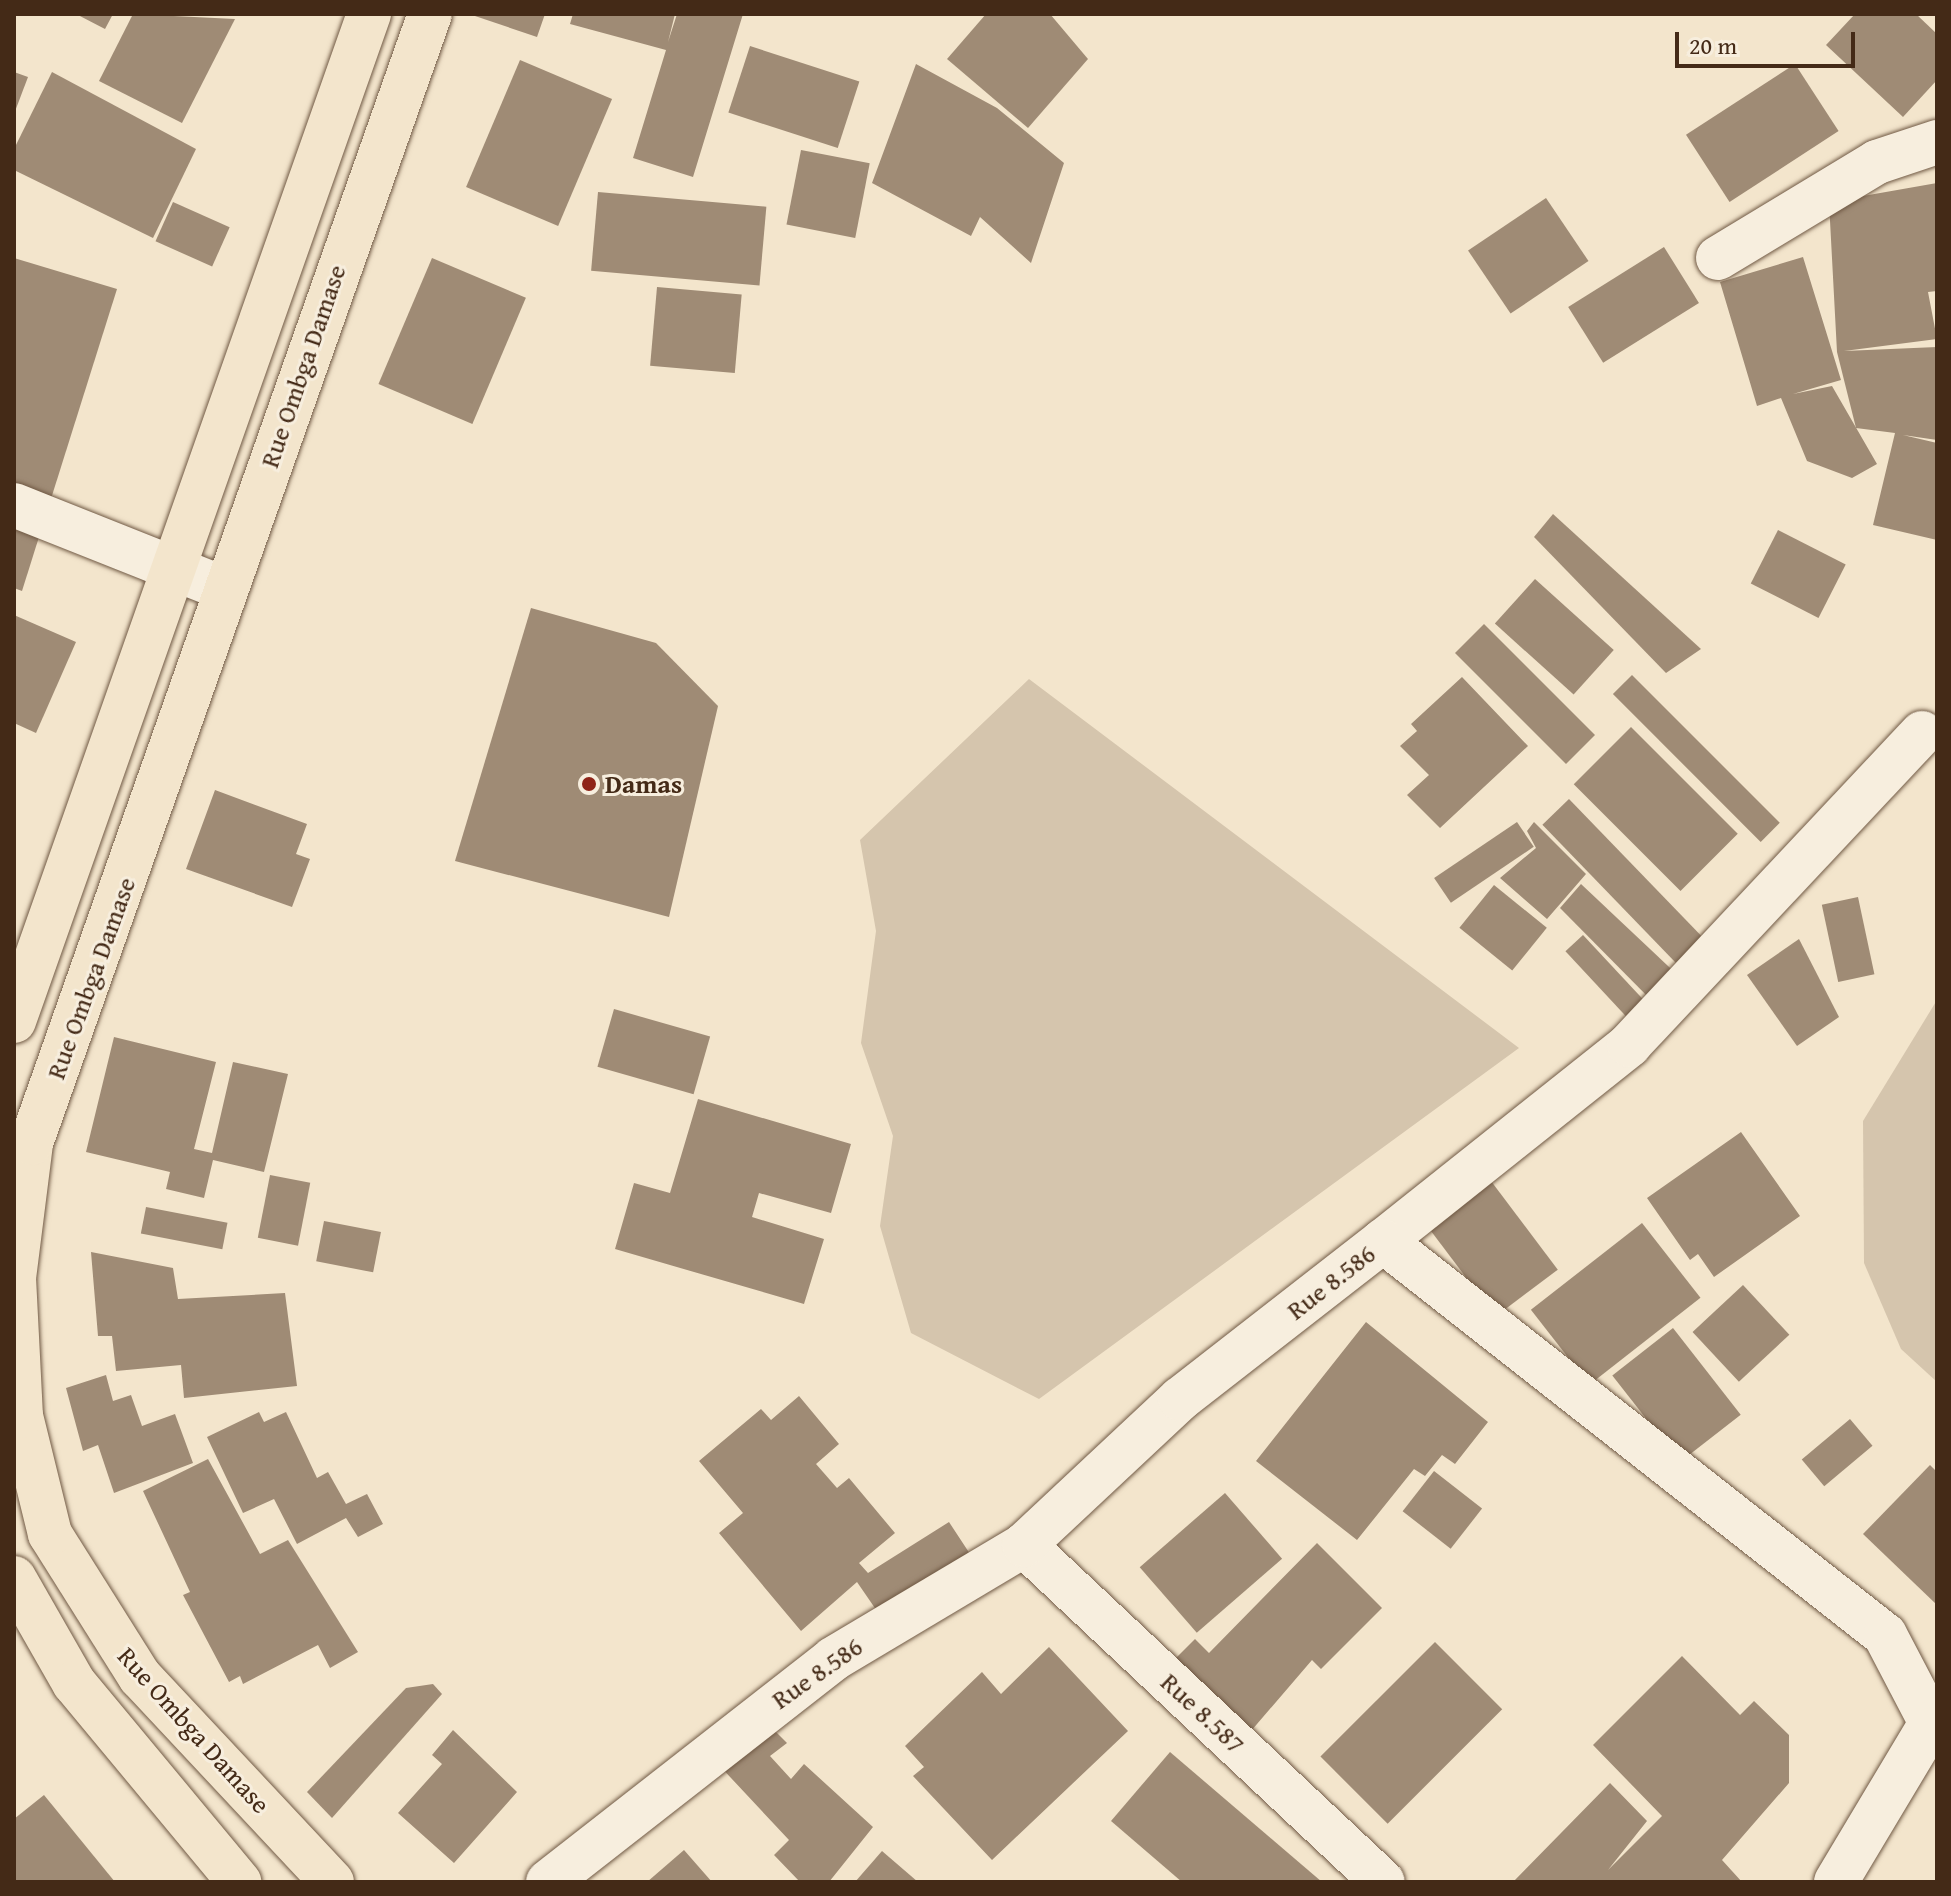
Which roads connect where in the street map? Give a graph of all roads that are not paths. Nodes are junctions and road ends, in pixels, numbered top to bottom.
1 (369, 14) edge
2 (430, 14) edge
3 (1937, 142) edge
4 (1718, 258) dead end
5 (14, 505) edge
6 (175, 569) junction
7 (225, 589) junction
8 (1922, 733) dead end
9 (14, 1021) edge
10 (22, 1143) edge
11 (1383, 1241) junction
12 (1024, 1545) junction
13 (14, 1578) edge
14 (239, 1882) edge
15 (332, 1882) edge
16 (548, 1882) edge
17 (1383, 1882) edge
18 (1836, 1882) edge

1 - 6 main road
2 - 7 main road, Rue Ombga Damase
3 - 4 street
5 - 6 street
6 - 7 street
6 - 9 main road
7 - 10 main road, Rue Ombga Damase
8 - 11 street
10 - 15 main road, Rue Ombga Damase
11 - 12 street, Rue 8.586
11 - 18 street, Rue 8.586
12 - 16 street, Rue 8.586
12 - 17 street, Rue 8.587
13 - 14 main road

